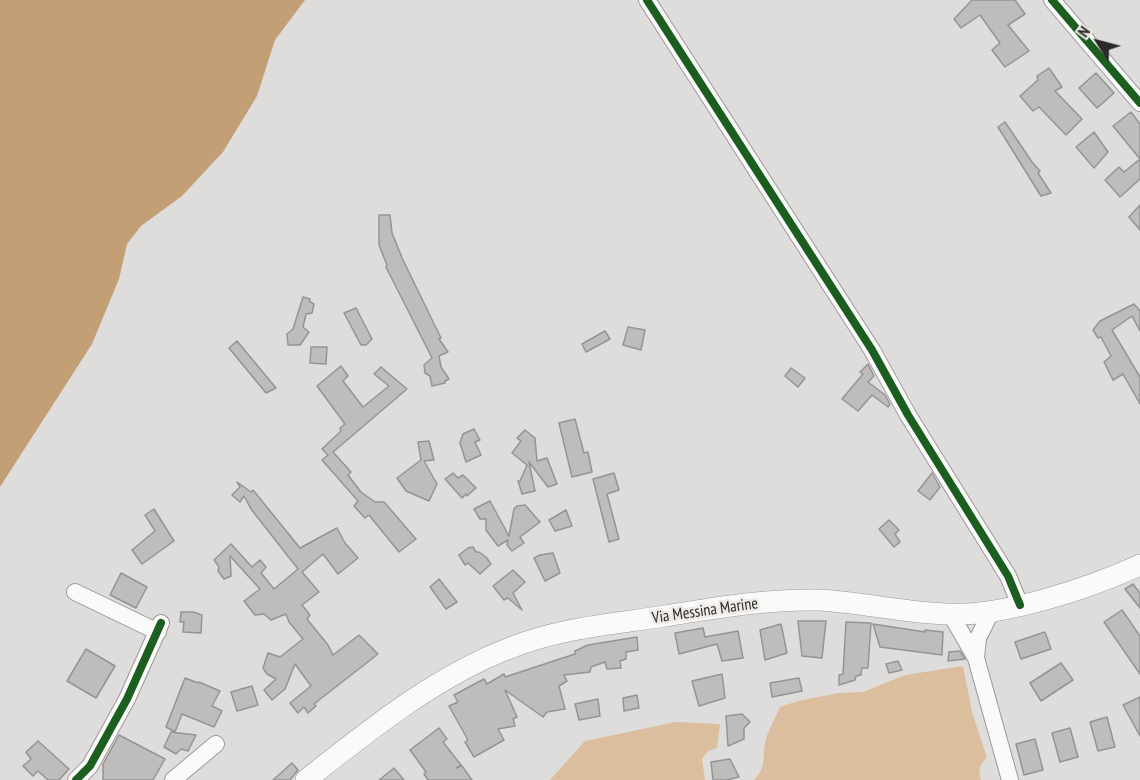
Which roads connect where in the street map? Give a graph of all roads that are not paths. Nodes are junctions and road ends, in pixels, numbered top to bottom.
1 (647, 0) edge
2 (1052, 0) edge
3 (1140, 103) edge
4 (1140, 565) edge
5 (75, 592) dead end
6 (1020, 605) junction
7 (992, 610) junction
8 (951, 615) junction
9 (976, 658) junction
10 (216, 744) dead end
11 (76, 780) edge
12 (173, 780) edge
13 (306, 780) edge
14 (1010, 780) edge

1 - 6 street
2 - 3 street
4 - 6 main road, Via Messina Marine
5 - 11 street
6 - 7 main road, Via Messina Marine
7 - 8 main road, Via Messina Marine
7 - 9 street
8 - 9 street
8 - 13 main road, Via Messina Marine
9 - 14 street
10 - 12 street

